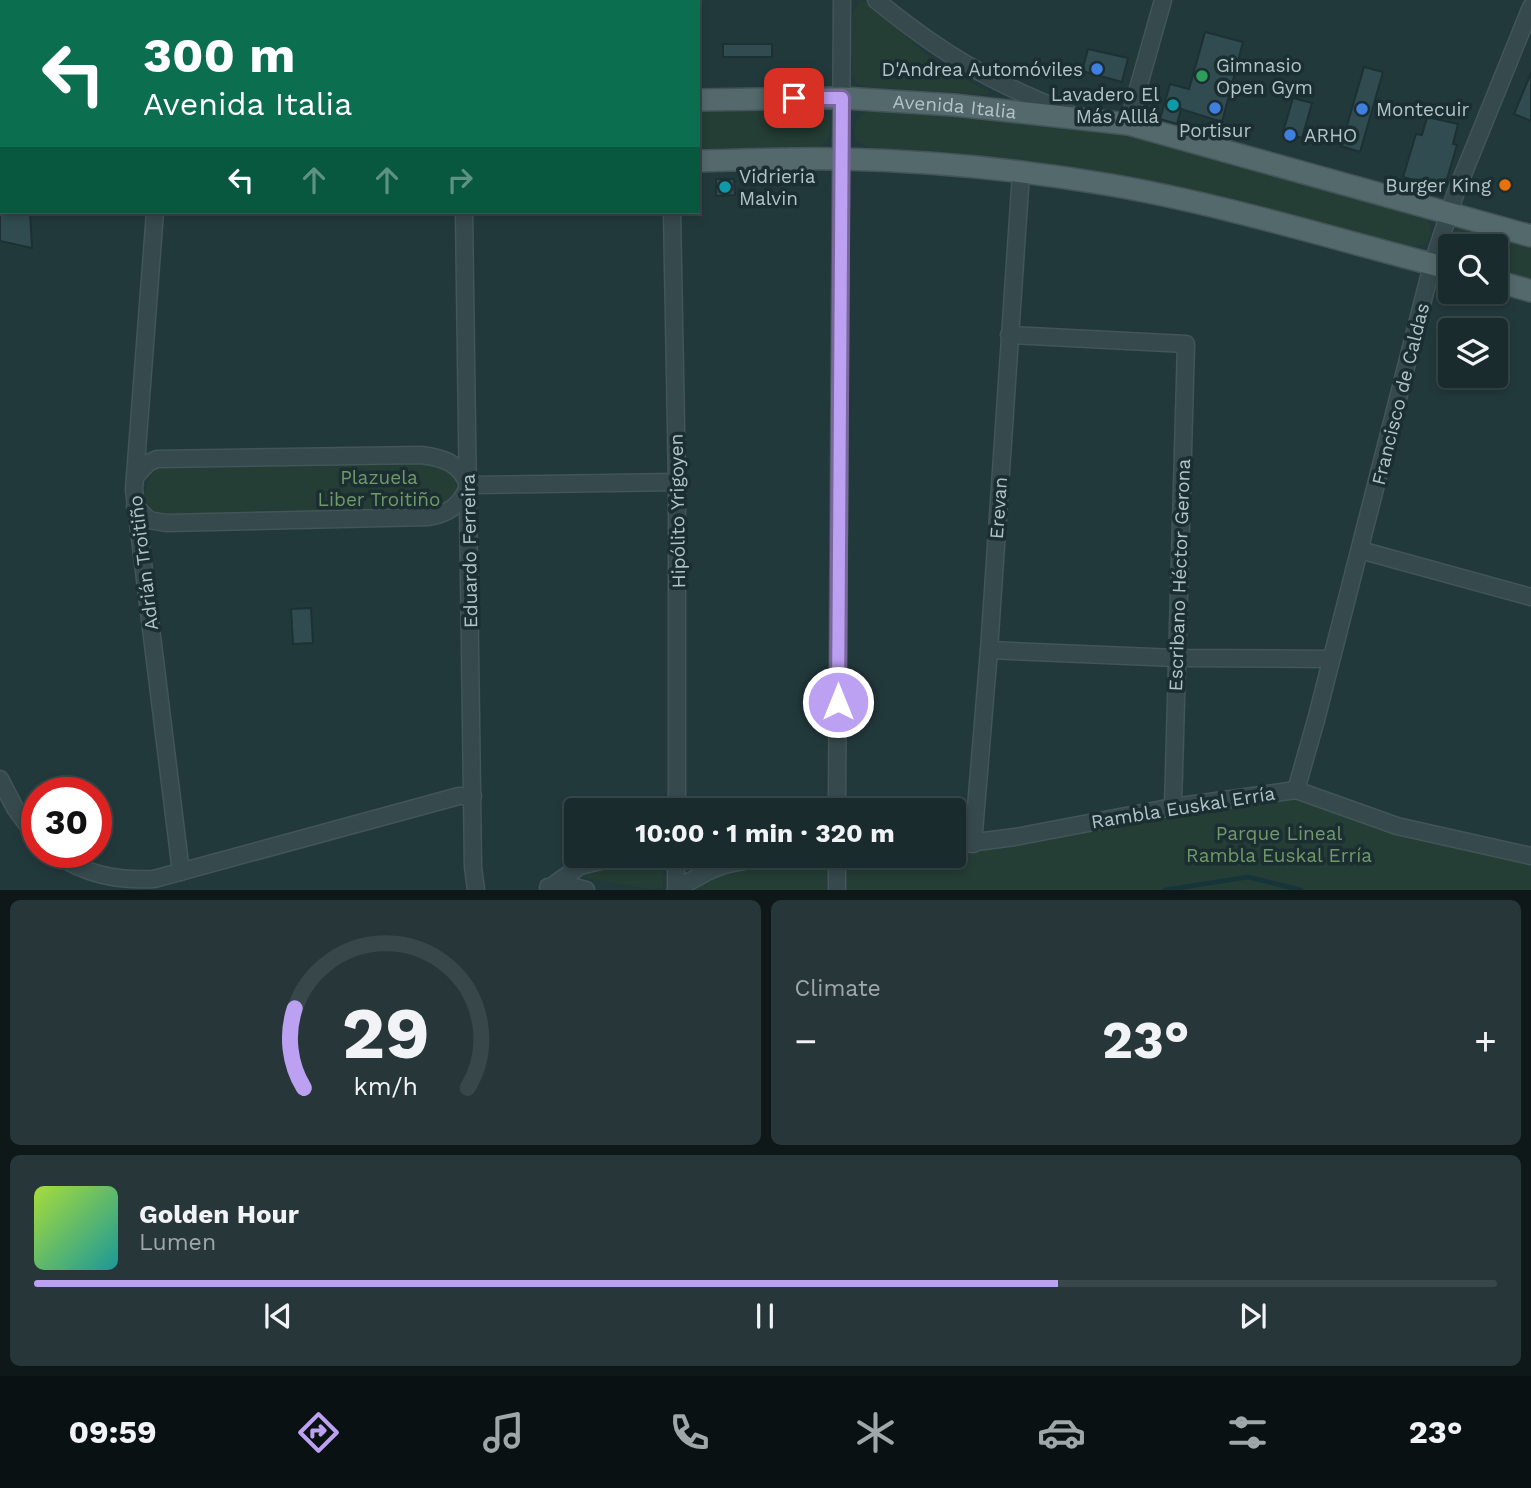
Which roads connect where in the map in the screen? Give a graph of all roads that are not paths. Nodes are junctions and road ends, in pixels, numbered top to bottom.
1 (842, 0) edge
2 (876, 0) edge
3 (1163, 0) edge
4 (1531, 7) edge
5 (842, 98) junction
6 (700, 100) edge
7 (1082, 118) junction
8 (1128, 124) junction
9 (841, 159) junction
10 (700, 161) edge
11 (1021, 173) junction
12 (1449, 213) junction
13 (155, 214) edge
14 (464, 214) edge
15 (672, 214) edge
16 (1446, 234) edge
17 (1531, 236) edge
18 (1438, 266) edge
19 (1438, 277) edge
20 (1508, 284) edge
21 (1531, 290) edge
22 (1009, 335) junction
23 (135, 477) junction
24 (677, 482) junction
25 (468, 485) junction
26 (135, 506) junction
27 (1360, 550) junction
28 (1531, 597) edge
29 (989, 650) junction
30 (1176, 658) junction
31 (1331, 659) junction
32 (2, 788) edge
33 (1296, 790) junction
34 (473, 796) junction
35 (677, 798) edge
36 (837, 798) edge
37 (1173, 807) junction
38 (21, 818) edge
39 (966, 844) edge
40 (973, 844) junction
41 (1530, 850) edge
42 (81, 868) edge
43 (577, 868) edge
44 (676, 868) edge
45 (717, 868) edge
46 (836, 868) edge
47 (181, 872) junction
48 (547, 888) edge
49 (476, 889) edge
50 (586, 890) edge
51 (676, 890) edge
52 (837, 890) edge

1 - 5 street
2 - 7 street
3 - 8 street
4 - 12 street, Francisco de Caldas
5 - 6 main road, Avenida Italia
5 - 7 main road, Avenida Italia
5 - 9 street
7 - 8 main road, Avenida Italia
8 - 12 main road, Avenida Italia
9 - 10 main road
9 - 11 main road
9 - 36 street
11 - 18 main road
11 - 22 street, Erevan
12 - 16 street, Francisco de Caldas
12 - 17 main road, Avenida Italia
13 - 23 street, Adrián Troitiño
14 - 25 street, Eduardo Ferreira
15 - 24 street, Hipólito Yrigoyen
19 - 27 street, Francisco de Caldas
20 - 21 main road
22 - 29 street, Erevan
22 - 30 street, Escribano Héctor Gerona
23 - 25 street
23 - 26 street, Adrián Troitiño
24 - 25 street
24 - 35 street, Hipólito Yrigoyen
25 - 26 street
25 - 34 street, Eduardo Ferreira
26 - 47 street, Adrián Troitiño
27 - 28 street
27 - 31 street, Francisco de Caldas
29 - 30 street
29 - 40 street, Erevan
30 - 31 street
30 - 37 street, Escribano Héctor Gerona
31 - 33 street, Francisco de Caldas
32 - 38 street
33 - 37 street, Rambla Euskal Erría
33 - 41 street, Rambla Euskal Erría
34 - 47 street
34 - 49 street, Eduardo Ferreira
37 - 40 street, Rambla Euskal Erría
39 - 40 street, Rambla Euskal Erría
42 - 47 street
43 - 48 street
44 - 51 street
45 - 51 street
46 - 52 street
48 - 50 street

